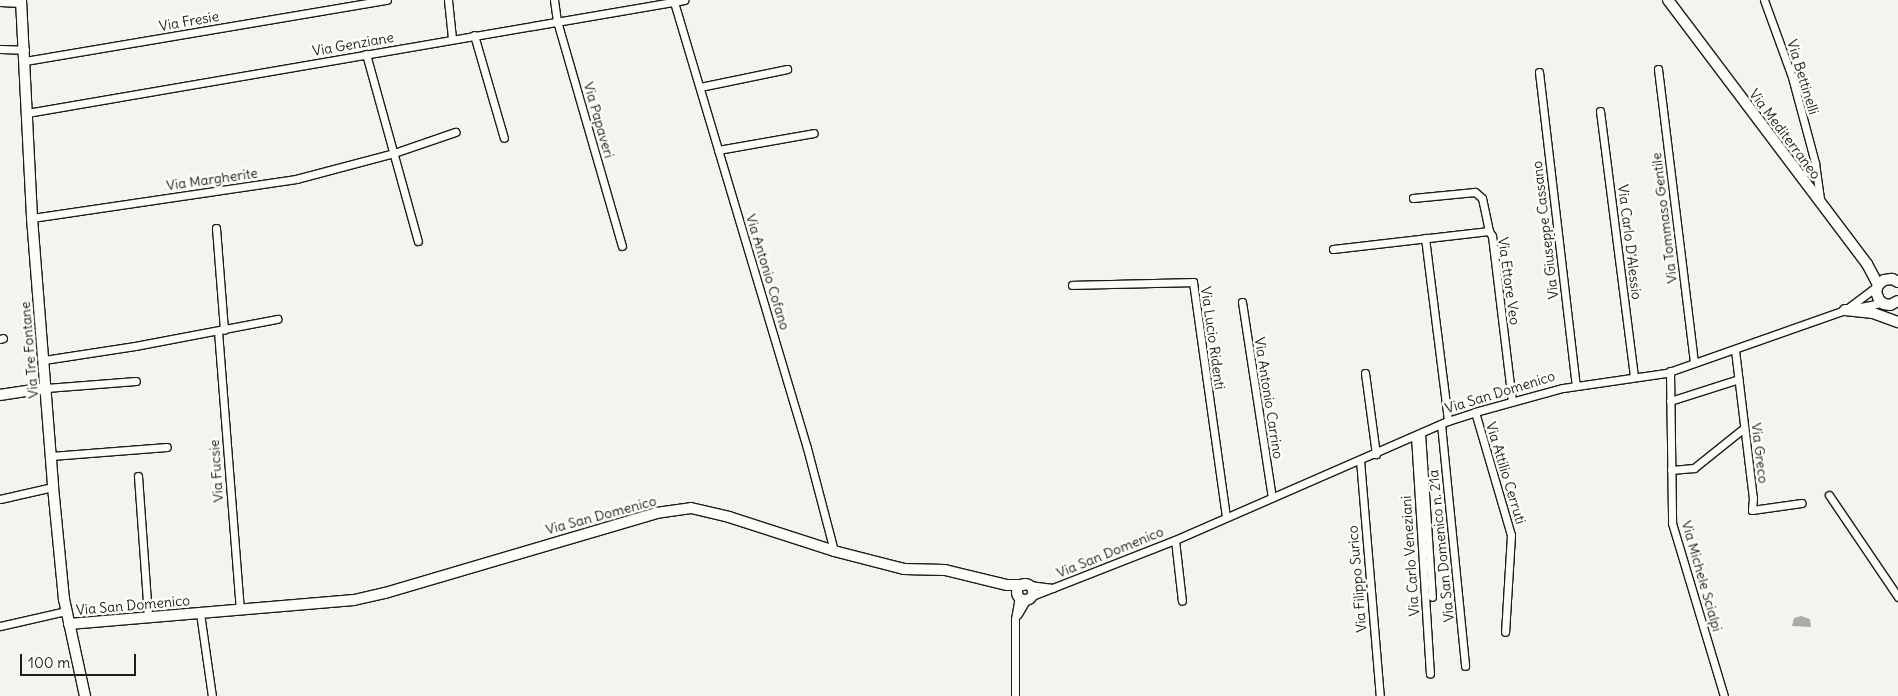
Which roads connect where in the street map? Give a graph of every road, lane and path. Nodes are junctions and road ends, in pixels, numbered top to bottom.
1 (387, 0) edge
2 (448, 0) edge
3 (554, 0) edge
4 (684, 0) edge
5 (1668, 0) edge
6 (1764, 0) edge
7 (0, 2) edge
8 (21, 2) edge
9 (674, 2) junction
10 (557, 21) junction
11 (474, 36) junction
12 (452, 39) junction
13 (0, 49) edge
14 (25, 50) junction
15 (366, 54) junction
16 (25, 61) junction
17 (787, 68) dead end
18 (1658, 69) dead end
19 (1539, 72) dead end
20 (700, 87) junction
21 (1600, 111) dead end
22 (28, 113) junction
23 (455, 132) dead end
24 (814, 133) dead end
25 (504, 138) dead end
26 (718, 150) junction
27 (394, 153) junction
28 (1815, 163) junction
29 (1801, 177) junction
30 (1413, 198) dead end
31 (1820, 203) junction
32 (32, 218) junction
33 (216, 228) dead end
34 (1489, 230) junction
35 (1425, 238) junction
36 (418, 241) dead end
37 (622, 246) dead end
38 (1333, 250) dead end
39 (1898, 282) edge
40 (1072, 285) dead end
41 (1877, 286) junction
42 (1898, 301) edge
43 (1242, 302) dead end
44 (1884, 304) junction
45 (1845, 310) junction
46 (1898, 317) edge
47 (276, 319) dead end
48 (1898, 322) edge
49 (221, 330) junction
50 (1736, 350) junction
51 (44, 360) junction
52 (1694, 363) junction
53 (1670, 371) junction
54 (1365, 373) dead end
55 (1634, 377) junction
56 (1739, 379) junction
57 (136, 382) dead end
58 (1576, 385) junction
59 (46, 388) junction
60 (0, 395) edge
61 (1512, 401) junction
62 (1670, 401) junction
63 (1474, 412) junction
64 (1445, 423) junction
65 (1744, 428) junction
66 (1418, 435) junction
67 (167, 447) dead end
68 (1376, 454) junction
69 (51, 456) junction
70 (1360, 460) junction
71 (1671, 470) junction
72 (138, 476) dead end
73 (53, 487) junction
74 (1829, 495) dead end
75 (1272, 497) junction
76 (0, 499) edge
77 (1802, 503) dead end
78 (1226, 517) junction
79 (1175, 540) junction
80 (834, 551) junction
81 (1007, 585) junction
82 (1026, 585) junction
83 (1056, 589) junction
84 (1024, 597) junction
85 (1432, 597) dead end
86 (1898, 597) edge
87 (1182, 601) dead end
88 (240, 609) junction
89 (66, 611) junction
90 (200, 613) junction
91 (148, 617) junction
92 (69, 624) junction
93 (0, 626) edge
94 (1505, 632) dead end
95 (1465, 666) dead end
96 (1430, 674) dead end
97 (85, 696) edge
98 (212, 696) edge
99 (1015, 696) edge
100 (1380, 696) edge
101 (1724, 696) edge

1 - 16 street, Via Fresie
2 - 12 street
3 - 10 street, Via Papaveri
4 - 9 street, Via Genziane
5 - 29 street, Via Mediterraneo
6 - 28 street, Via Bettinelli
7 - 8 street
8 - 14 street, Via Tre Fontane
9 - 10 street, Via Genziane
9 - 20 street, Via Antonio Cofano
10 - 11 street, Via Genziane
10 - 37 street, Via Papaveri
11 - 12 street, Via Genziane
11 - 25 street
12 - 15 street, Via Genziane
13 - 14 street
14 - 16 street, Via Tre Fontane
15 - 22 street, Via Genziane
15 - 27 street
16 - 22 street, Via Tre Fontane
17 - 20 street
18 - 52 street, Via Tommaso Gentile
19 - 58 street, Via Giuseppe Cassano
20 - 26 street, Via Antonio Cofano
21 - 55 street, Via Carlo D'Alessio
22 - 32 street, Via Tre Fontane
23 - 27 street, Via Margherite
24 - 26 street
26 - 80 street, Via Antonio Cofano
27 - 32 street, Via Margherite
27 - 36 street
28 - 29 street
28 - 31 street, Via Bettinelli
29 - 31 street, Via Mediterraneo
30 - 34 street
31 - 41 street, Via Mediterraneo
32 - 51 street, Via Tre Fontane
33 - 49 street, Via Fucsie
34 - 35 street, Via Ettore Veo
34 - 61 street, Via Ettore Veo
35 - 38 street, Via Ettore Veo
35 - 64 street, Via San Domenico n. 21a
39 - 41 street
40 - 78 street, Via Lucio Ridenti
41 - 44 street, Via Mediterraneo
41 - 45 street, Via San Domenico
42 - 44 street
43 - 75 street, Via Antonio Carrino
44 - 45 street, Via San Domenico
44 - 46 street
45 - 48 street
45 - 50 street, Via San Domenico
47 - 49 street
49 - 51 street
49 - 88 street, Via Fucsie
50 - 52 street, Via San Domenico
50 - 56 street, Via Greco
51 - 59 street, Via Tre Fontane
52 - 53 street, Via San Domenico
53 - 55 street, Via San Domenico
53 - 62 street, Via Michele Scialpi
54 - 68 street
55 - 58 street, Via San Domenico
56 - 62 street
56 - 65 street, Via Greco
57 - 59 street
58 - 61 street, Via San Domenico
59 - 60 street
59 - 69 street, Via Tre Fontane
61 - 63 street, Via San Domenico
62 - 71 street, Via Michele Scialpi
63 - 64 street, Via San Domenico
63 - 94 street, Via Attilio Cerruti
64 - 66 street, Via San Domenico
64 - 95 street, Via San Domenico n. 21a
65 - 71 street
65 - 77 street, Via Greco
66 - 68 street, Via San Domenico
66 - 85 street
66 - 96 street, Via Carlo Veneziani
67 - 69 street
68 - 70 street, Via San Domenico
69 - 73 street, Via Tre Fontane
70 - 75 street, Via San Domenico
70 - 100 street, Via Filippo Surico
71 - 101 street, Via Michele Scialpi
72 - 91 street
73 - 76 street
73 - 89 street, Via Tre Fontane
74 - 86 street
75 - 78 street, Via San Domenico
78 - 79 street, Via San Domenico
79 - 83 street, Via San Domenico
79 - 87 street, Via San Domenico
80 - 81 street, Via San Domenico
80 - 88 street, Via San Domenico
81 - 82 street, Via San Domenico
81 - 84 street, Via San Domenico
82 - 83 street, Via San Domenico
82 - 84 street
83 - 84 street, Via San Domenico
84 - 99 street
88 - 90 street, Via San Domenico
89 - 92 street, Via Tre Fontane
89 - 93 street
90 - 91 street, Via San Domenico
90 - 98 street, Via San Domenico
91 - 92 street, Via San Domenico
92 - 97 street, Via Tre Fontane

